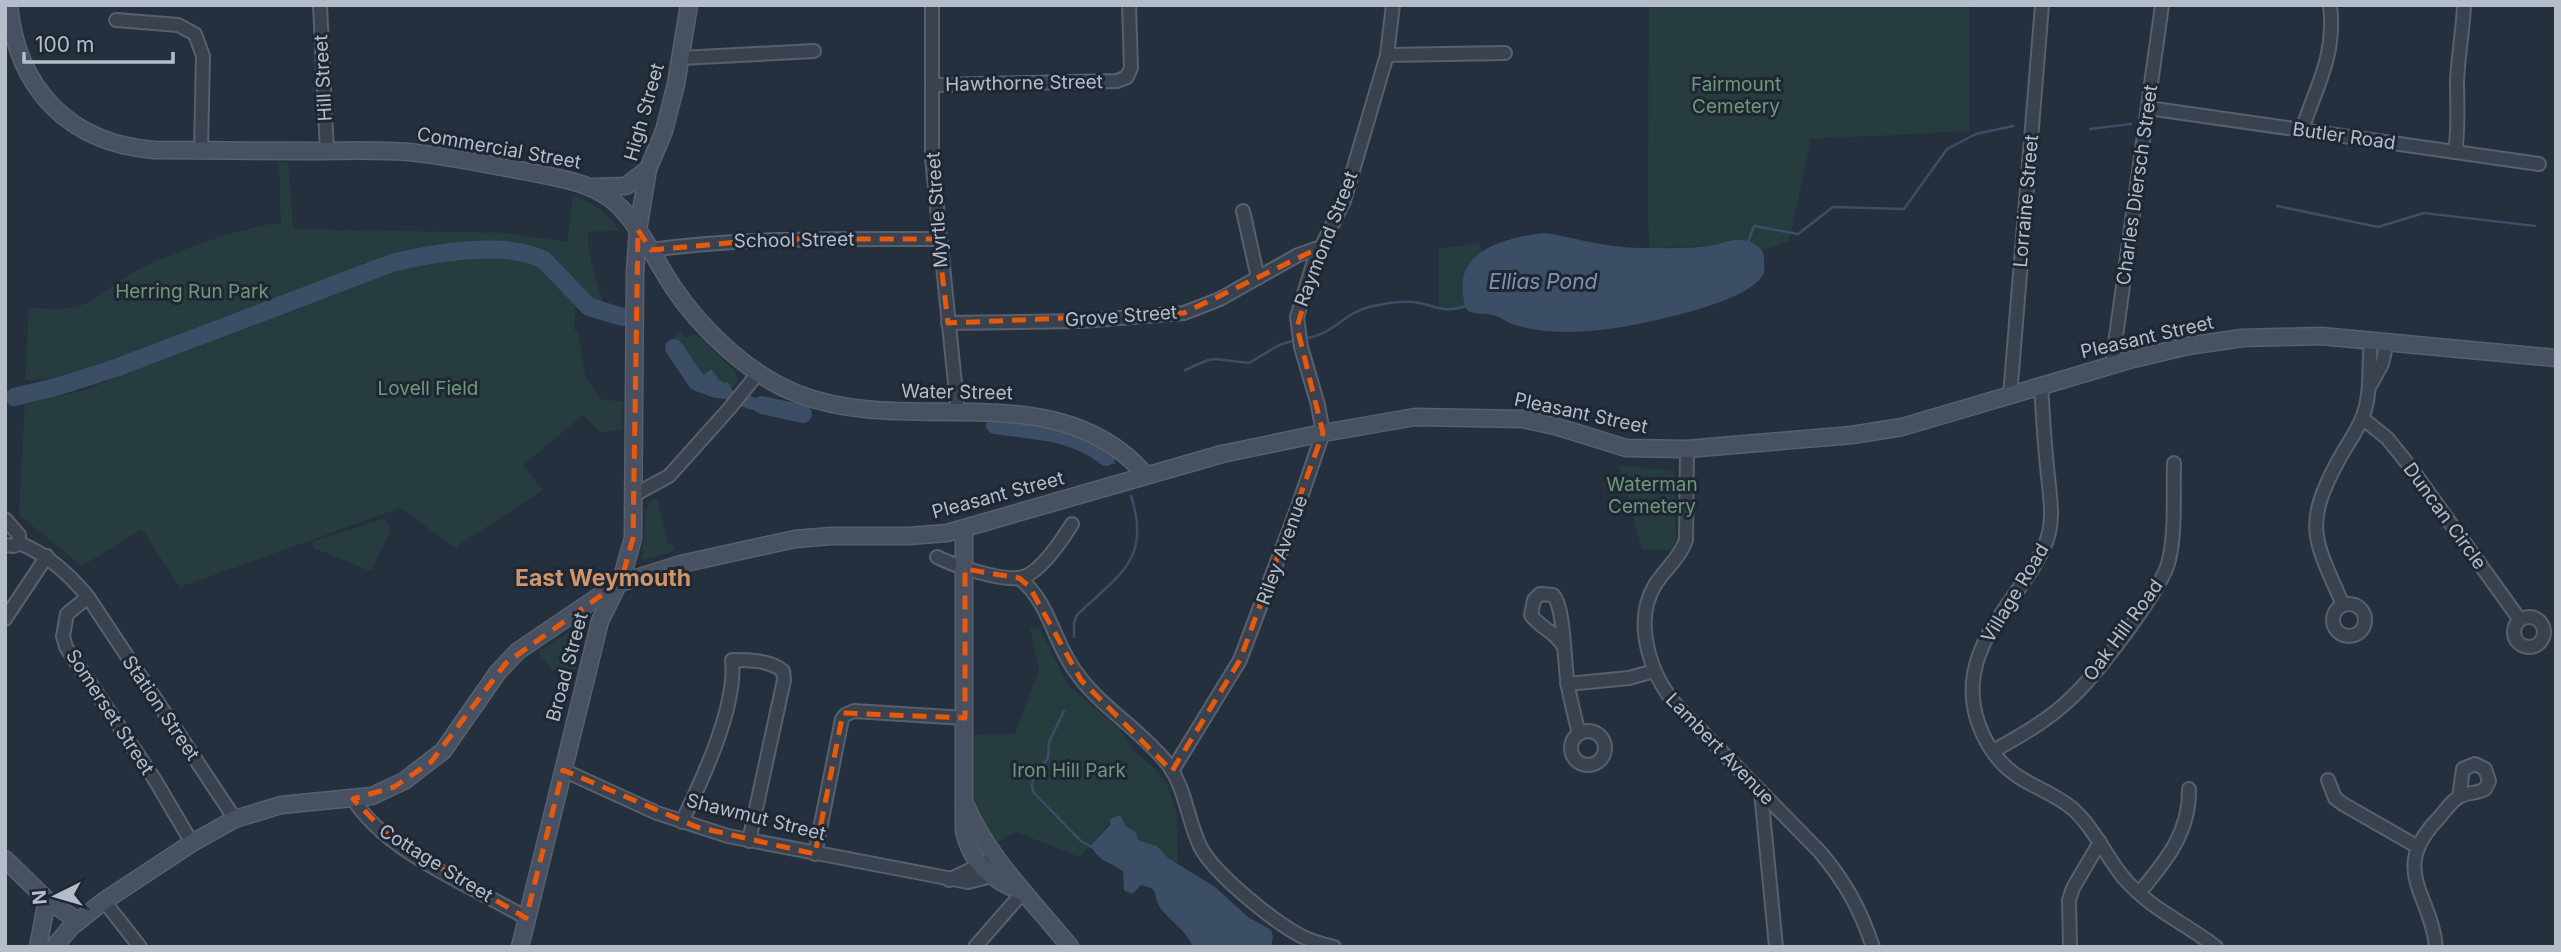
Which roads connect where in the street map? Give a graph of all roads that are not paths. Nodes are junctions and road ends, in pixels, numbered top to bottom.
1 (9, 5) edge
2 (320, 5) edge
3 (689, 5) edge
4 (932, 5) edge
5 (1129, 5) edge
6 (1393, 5) edge
7 (2042, 5) edge
8 (2162, 5) edge
9 (2330, 5) edge
10 (2464, 5) edge
11 (116, 20) dead end
12 (814, 51) dead end
13 (1505, 53) dead end
14 (1387, 54) junction
15 (681, 58) junction
16 (932, 85) junction
17 (2148, 108) junction
18 (2302, 130) junction
19 (201, 150) junction
20 (327, 151) junction
21 (2455, 152) junction
22 (2539, 164) dead end
23 (648, 169) junction
24 (591, 187) junction
25 (1243, 211) dead end
26 (638, 230) junction
27 (939, 239) junction
28 (1321, 247) junction
29 (651, 250) junction
30 (1258, 278) junction
31 (948, 323) junction
32 (2379, 342) junction
33 (2556, 358) edge
34 (2112, 365) junction
35 (754, 379) junction
36 (2041, 387) junction
37 (2011, 396) junction
38 (958, 413) junction
39 (2362, 418) junction
40 (1323, 432) junction
41 (1687, 450) junction
42 (2174, 463) dead end
43 (1145, 474) junction
44 (634, 495) junction
45 (5, 519) edge
46 (1072, 524) dead end
47 (964, 529) junction
48 (12, 544) edge
49 (47, 556) junction
50 (937, 557) dead end
51 (965, 569) junction
52 (1019, 578) junction
53 (617, 584) junction
54 (88, 597) junction
55 (2343, 605) dead end
56 (5, 620) edge
57 (2520, 620) dead end
58 (1563, 646) dead end
59 (1654, 670) junction
60 (1567, 684) junction
61 (965, 718) junction
62 (1579, 734) dead end
63 (1993, 751) junction
64 (562, 770) junction
65 (1172, 771) junction
66 (2328, 780) dead end
67 (2189, 789) dead end
68 (1761, 792) junction
69 (2459, 797) dead end
70 (353, 799) junction
71 (964, 802) junction
72 (235, 819) junction
73 (682, 822) junction
74 (749, 841) junction
75 (2100, 842) junction
76 (192, 843) junction
77 (2418, 847) junction
78 (815, 853) junction
79 (5, 859) edge
80 (1000, 859) junction
81 (983, 869) junction
82 (1023, 892) junction
83 (2139, 892) junction
84 (47, 900) junction
85 (104, 901) junction
86 (526, 918) junction
87 (78, 921) junction
88 (38, 947) edge
89 (54, 947) edge
90 (140, 947) edge
91 (520, 947) edge
92 (975, 947) edge
93 (1070, 947) edge
94 (1334, 947) edge
95 (1776, 947) edge
96 (1873, 947) edge
97 (2070, 947) edge
98 (2216, 947) edge
99 (2436, 947) edge

1 - 19 main road, Commercial Street
2 - 20 street, Hill Street
3 - 15 main road, High Street
4 - 16 street, Myrtle Street
5 - 16 street, Hawthorne Street
6 - 14 street, Raymond Street
7 - 37 street, Lorraine Street
8 - 17 street, Charles Diersch Street
9 - 18 street
10 - 21 street
11 - 19 street
12 - 15 street
13 - 14 street
14 - 28 street, Raymond Street
15 - 23 main road, High Street
16 - 27 street, Myrtle Street
17 - 18 street, Butler Road
17 - 34 street, Charles Diersch Street
18 - 21 street, Butler Road
19 - 20 main road, Commercial Street
20 - 24 main road, Commercial Street
21 - 22 street, Butler Road
23 - 24 main road
23 - 26 main road, High Street
24 - 26 main road, Commercial Street
25 - 30 street
26 - 29 main road, Commercial Street
26 - 44 main road, Broad Street
27 - 29 street, School Street
27 - 31 street, Myrtle Street
28 - 30 street, Grove Street
28 - 40 street, Raymond Street
29 - 35 main road, Commercial Street
30 - 31 street, Grove Street
31 - 38 street, Myrtle Street
32 - 33 main road, Pleasant Street
32 - 34 main road, Pleasant Street
32 - 39 street
34 - 36 main road, Pleasant Street
35 - 38 main road, Water Street
35 - 44 street
36 - 37 main road, Pleasant Street
36 - 63 street, Village Road
37 - 41 main road, Pleasant Street
38 - 43 main road, Water Street
39 - 55 street
39 - 57 street, Duncan Circle
40 - 41 main road, Pleasant Street
40 - 43 main road, Pleasant Street
40 - 65 street, Riley Avenue
41 - 59 street, Lambert Avenue
42 - 63 street, Oak Hill Road
43 - 47 main road, Pleasant Street
44 - 53 main road, Broad Street
45 - 48 street
46 - 52 street
47 - 51 main road
47 - 53 main road, Pleasant Street
48 - 49 street
49 - 54 street
49 - 56 street
50 - 51 street
51 - 52 street
51 - 61 main road
52 - 65 street
53 - 64 main road, Broad Street
53 - 70 main road
54 - 72 street, Station Street
54 - 76 street, Somerset Street
58 - 60 street
59 - 60 street
59 - 68 street, Lambert Avenue
60 - 62 street
61 - 71 main road
61 - 78 street
63 - 75 street, Village Road
64 - 73 street, Shawmut Street
64 - 86 main road, Broad Street
65 - 94 street
66 - 77 street
67 - 83 street
68 - 95 street
68 - 96 street, Lambert Avenue
69 - 77 street
70 - 72 main road
70 - 86 street, Cottage Street
71 - 80 main road
71 - 81 main road
72 - 76 main road
73 - 74 street, Shawmut Street
73 - 74 street
74 - 78 street, Shawmut Street
75 - 83 street, Village Road
75 - 97 street
76 - 85 main road
77 - 99 street
78 - 81 street, Shawmut Street
79 - 84 main road
80 - 81 street, Shawmut Street
80 - 82 main road
81 - 82 main road
82 - 92 street
82 - 93 main road
83 - 98 street, Village Road
84 - 87 main road
84 - 88 main road
85 - 87 main road
85 - 90 street
86 - 91 main road, Broad Street
87 - 89 main road

